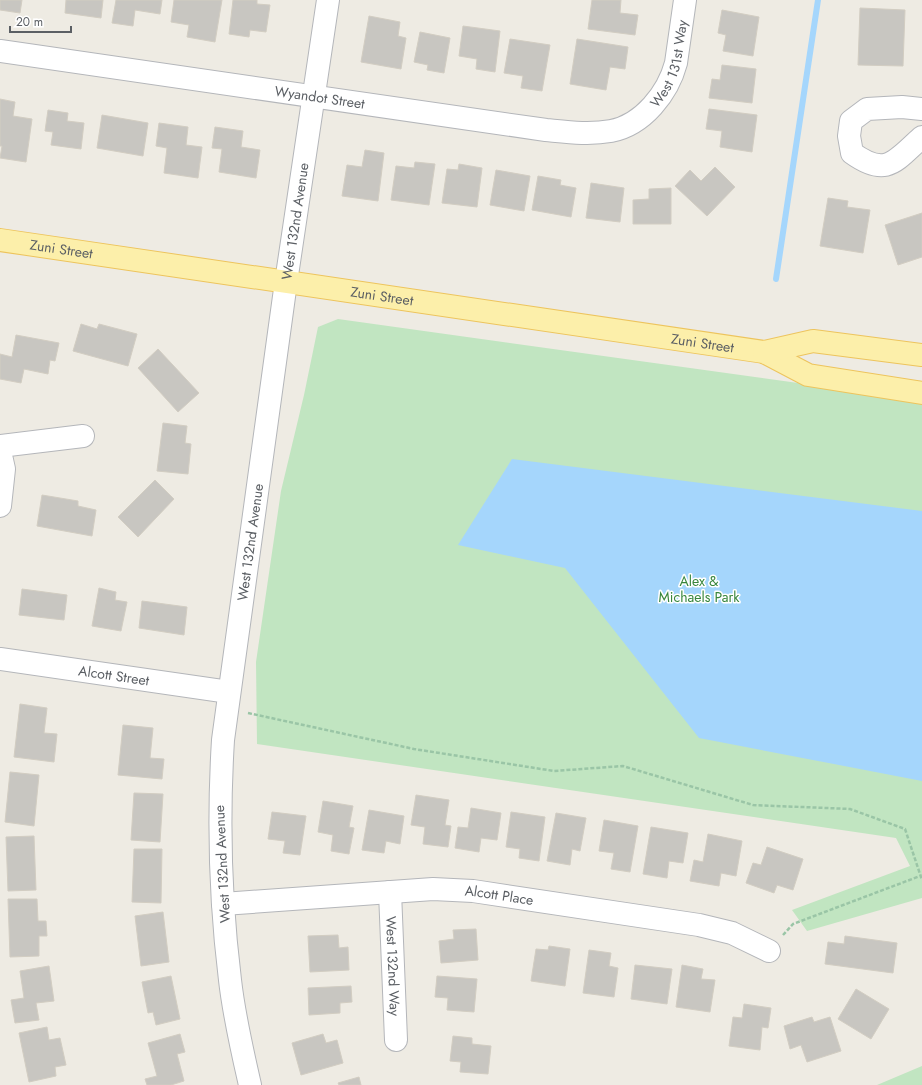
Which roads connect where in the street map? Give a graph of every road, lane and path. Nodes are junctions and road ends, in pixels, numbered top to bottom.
1 (328, 0) edge
2 (685, 0) edge
3 (0, 51) edge
4 (314, 96) junction
5 (922, 109) edge
6 (637, 118) joint
7 (922, 137) edge
8 (0, 240) edge
9 (286, 282) junction
10 (764, 352) junction
11 (922, 355) edge
12 (922, 393) edge
13 (83, 436) dead end
14 (0, 446) edge
15 (0, 451) edge
16 (0, 506) edge
17 (0, 659) edge
18 (228, 700) junction
19 (920, 876) junction
20 (922, 880) edge
21 (390, 892) junction
22 (223, 904) junction
23 (769, 951) joint
24 (396, 1040) dead end
25 (250, 1085) edge

1 - 4 street, West 132nd Avenue
2 - 6 street, West 131st Way
3 - 4 street, Wyandot Street
4 - 6 street, Wyandot Street
4 - 9 street, West 132nd Avenue
5 - 7 street
8 - 9 main road, Zuni Street
9 - 10 main road, Zuni Street
9 - 18 street, West 132nd Avenue
10 - 11 main road, Zuni Street
10 - 12 main road, Zuni Street
13 - 14 street
15 - 16 street
17 - 18 street, Alcott Street
18 - 19 path
18 - 22 street, West 132nd Avenue
19 - 20 path
19 - 23 path
21 - 22 street, Alcott Place
21 - 23 street, Alcott Place
21 - 24 street, West 132nd Way
22 - 25 street, West 132nd Avenue

